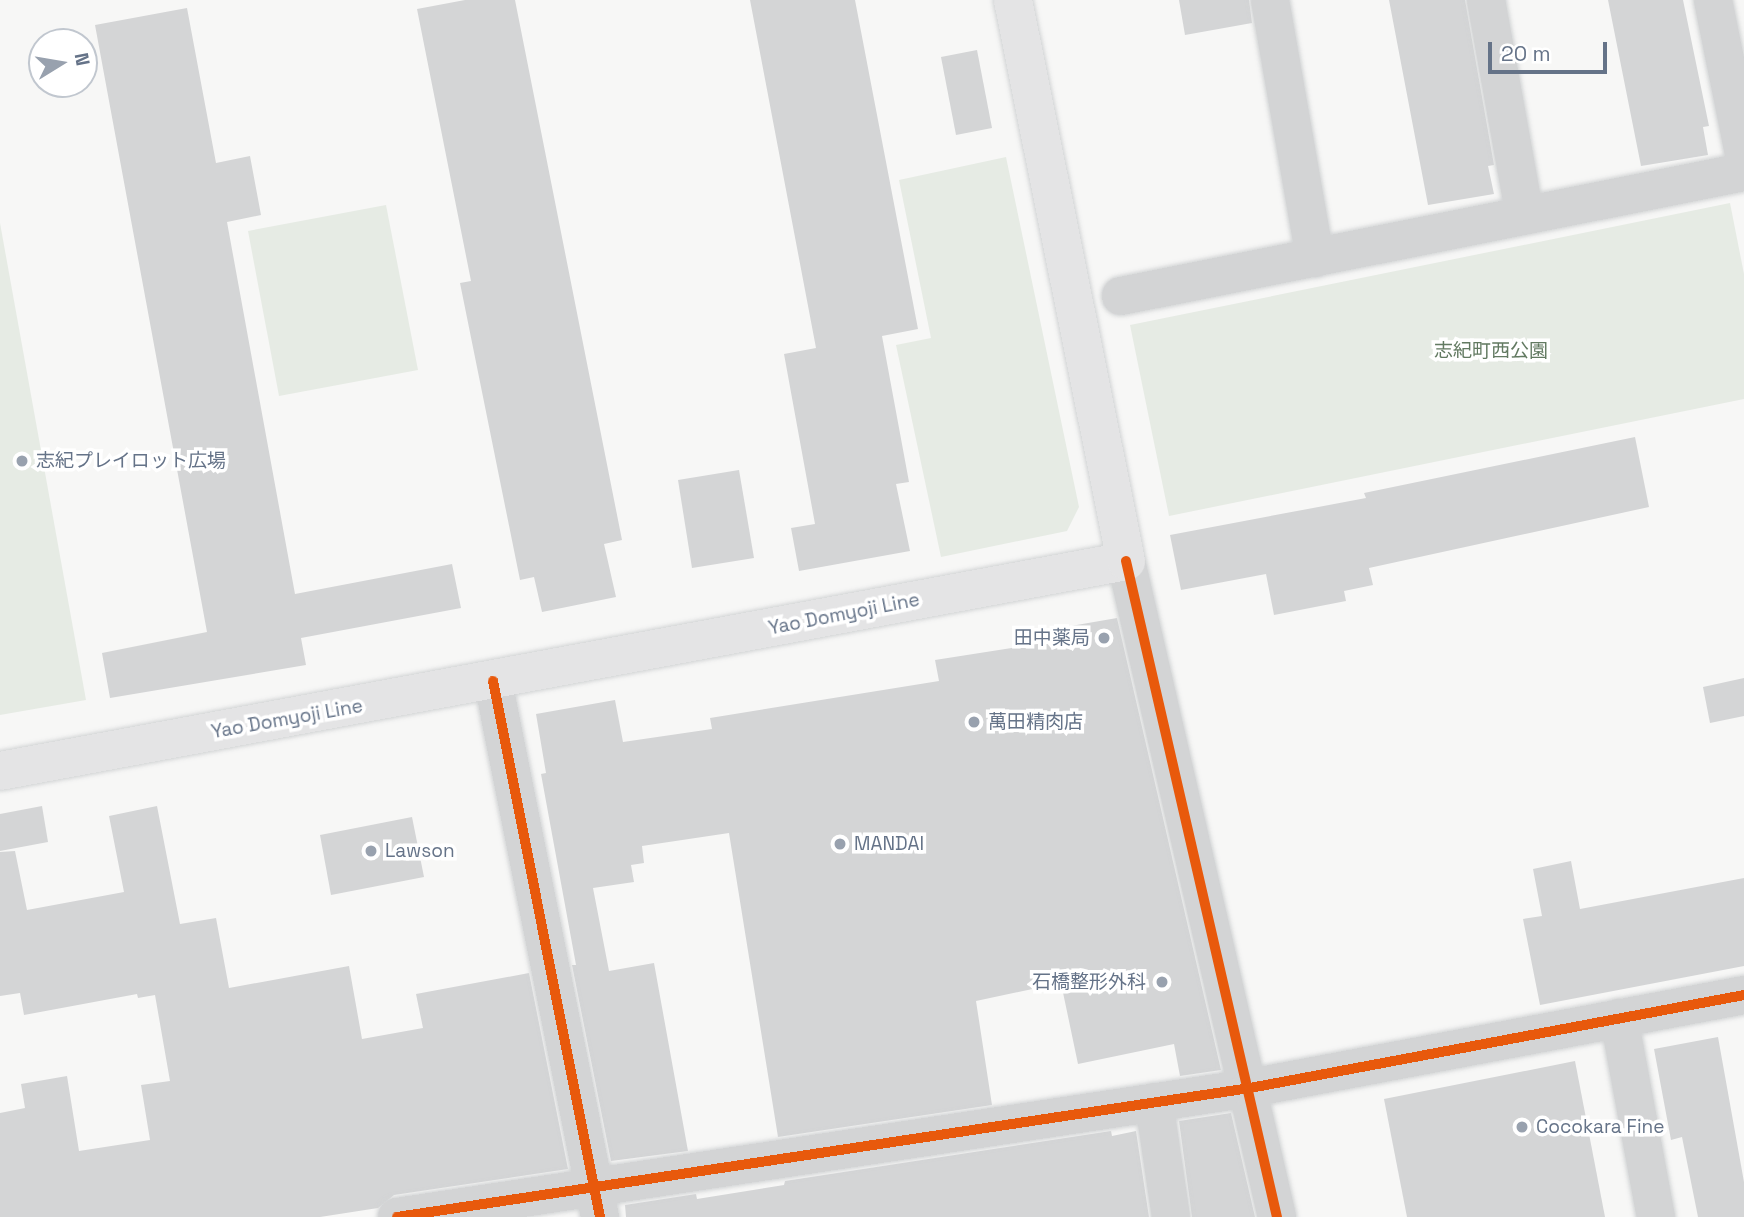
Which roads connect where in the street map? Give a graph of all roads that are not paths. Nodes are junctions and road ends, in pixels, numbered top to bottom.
1 (1013, 0) edge
2 (1270, 0) edge
3 (1486, 0) edge
4 (1713, 0) edge
5 (1744, 154) edge
6 (1744, 172) edge
7 (1525, 216) junction
8 (1315, 258) junction
9 (1121, 296) dead end
10 (1126, 561) junction
11 (493, 681) junction
12 (0, 771) edge
13 (1744, 995) edge
14 (1619, 1018) junction
15 (1250, 1088) junction
16 (1154, 1102) junction
17 (596, 1201) edge
18 (465, 1212) edge
19 (397, 1217) edge
20 (1171, 1217) edge
21 (1277, 1217) edge
22 (1656, 1217) edge

1 - 10 main road
2 - 8 street
3 - 7 street
4 - 5 street
6 - 7 street
7 - 8 street
8 - 9 street
10 - 11 main road, Yao Domyoji Line
10 - 15 street
11 - 12 main road, Yao Domyoji Line
11 - 17 street
13 - 14 street
14 - 15 street
14 - 22 street
15 - 16 street
15 - 21 street
16 - 17 street
16 - 20 street
17 - 18 street
18 - 19 street

